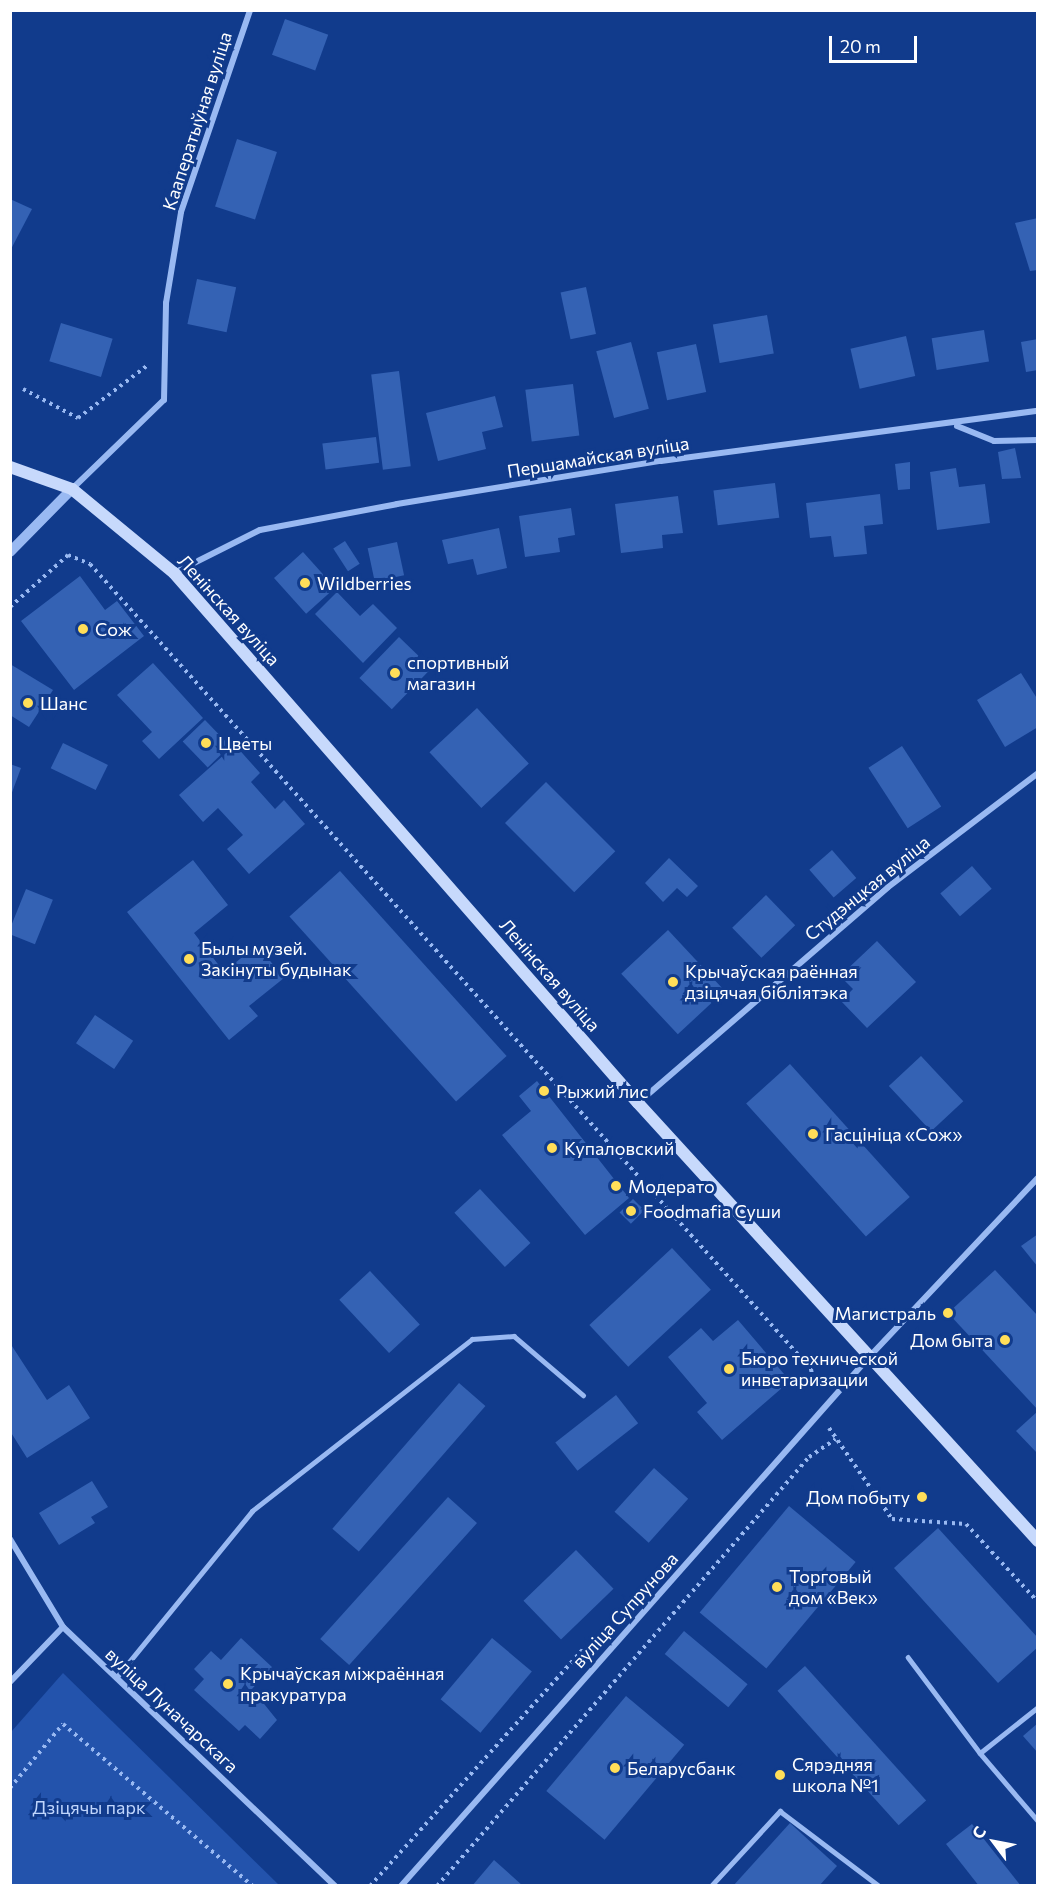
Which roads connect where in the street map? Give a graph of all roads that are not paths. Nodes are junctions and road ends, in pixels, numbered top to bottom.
1 (250, 10) edge
2 (1038, 411) edge
3 (955, 425) junction
4 (1038, 440) edge
5 (10, 467) edge
6 (72, 489) junction
7 (10, 552) edge
8 (174, 573) junction
9 (1038, 773) edge
10 (638, 1103) junction
11 (1038, 1178) edge
12 (871, 1355) junction
13 (583, 1395) dead end
14 (10, 1539) edge
15 (1038, 1541) edge
16 (63, 1627) junction
17 (908, 1657) dead end
18 (116, 1678) junction
19 (10, 1682) edge
20 (1038, 1707) edge
21 (980, 1753) junction
22 (1038, 1821) edge
23 (336, 1886) edge
24 (401, 1886) edge
25 (711, 1886) edge
26 (879, 1886) edge

1 - 6 street, Кааператыўная вуліца
2 - 3 street, Першамайская вуліца
3 - 4 street
3 - 8 street, Першамайская вуліца
5 - 6 main road, Ленінская вуліца
6 - 7 street
6 - 8 main road, Ленінская вуліца
8 - 10 main road, Ленінская вуліца
9 - 10 street, Студэнцкая вуліца
10 - 12 main road, Ленінская вуліца
11 - 12 street, вуліца Супрунова
12 - 15 main road, Ленінская вуліца
12 - 24 street, вуліца Супрунова
13 - 18 lane
14 - 16 street, вуліца Луначарскага
16 - 18 street, вуліца Луначарскага
16 - 19 street
17 - 21 lane
18 - 23 street, вуліца Луначарскага
20 - 21 lane
21 - 22 lane
25 - 26 lane

